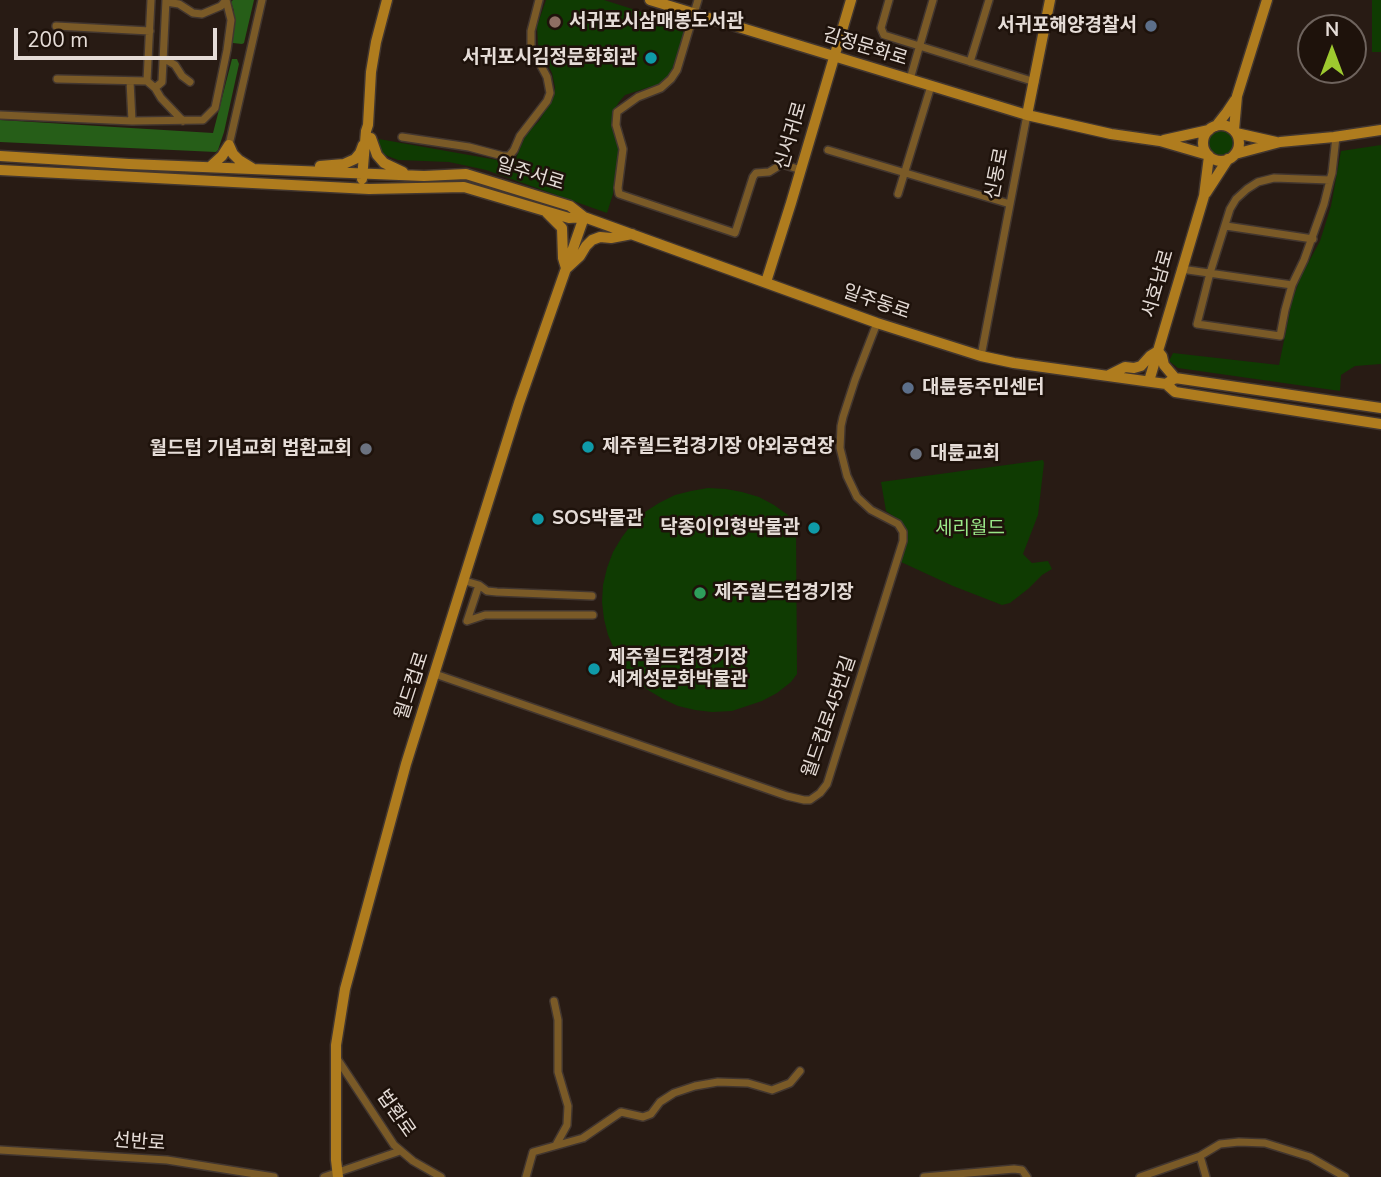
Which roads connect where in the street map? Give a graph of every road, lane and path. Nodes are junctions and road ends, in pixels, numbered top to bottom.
1 (151, 0) edge
2 (226, 0) edge
3 (262, 0) edge
4 (387, 0) edge
5 (539, 0) edge
6 (650, 0) edge
7 (698, 0) edge
8 (852, 0) edge
9 (889, 0) edge
10 (933, 0) edge
11 (989, 0) edge
12 (1051, 0) edge
13 (1267, 0) edge
14 (166, 1) edge
15 (694, 13) junction
16 (55, 26) dead end
17 (150, 31) junction
18 (919, 47) junction
19 (834, 57) junction
20 (163, 58) junction
21 (970, 62) junction
22 (57, 79) dead end
23 (909, 79) junction
24 (130, 81) junction
25 (147, 81) junction
26 (190, 82) dead end
27 (1035, 82) junction
28 (931, 86) junction
29 (155, 88) junction
30 (1237, 96) junction
31 (0, 115) edge
32 (1027, 115) junction
33 (132, 121) junction
34 (183, 121) junction
35 (1212, 128) junction
36 (1381, 130) edge
37 (1235, 132) junction
38 (402, 137) dead end
39 (1336, 137) junction
40 (368, 138) junction
41 (1160, 141) junction
42 (1280, 142) junction
43 (229, 145) junction
44 (828, 150) dead end
45 (1209, 155) junction
46 (0, 156) edge
47 (1231, 156) junction
48 (210, 167) junction
49 (253, 169) junction
50 (0, 170) edge
51 (801, 170) junction
52 (300, 171) junction
53 (366, 173) junction
54 (905, 173) junction
55 (424, 176) junction
56 (1330, 180) junction
57 (365, 188) junction
58 (898, 194) dead end
59 (1204, 196) junction
60 (1010, 204) junction
61 (542, 210) junction
62 (584, 217) junction
63 (1226, 226) junction
64 (633, 234) junction
65 (1313, 239) junction
66 (566, 268) junction
67 (1181, 269) junction
68 (1210, 273) junction
69 (766, 282) junction
70 (1292, 285) junction
71 (877, 323) junction
72 (1158, 351) junction
73 (981, 356) junction
74 (1109, 376) junction
75 (1149, 381) junction
76 (1171, 381) junction
77 (1381, 401) edge
78 (1345, 402) junction
79 (1381, 408) edge
80 (1381, 424) edge
81 (465, 581) junction
82 (479, 585) junction
83 (592, 596) dead end
84 (593, 615) dead end
85 (435, 674) junction
86 (554, 1001) dead end
87 (336, 1056) junction
88 (800, 1071) dead end
89 (556, 1145) junction
90 (0, 1150) edge
91 (400, 1151) junction
92 (1200, 1156) junction
93 (337, 1174) edge
94 (274, 1177) edge
95 (324, 1177) edge
96 (441, 1177) edge
97 (526, 1177) edge
98 (924, 1177) edge
99 (1027, 1177) edge
100 (1140, 1177) edge
101 (1206, 1177) edge
102 (1345, 1177) edge

1 - 17 street
2 - 14 street
2 - 34 street
3 - 43 street
4 - 40 main road
5 - 38 street
6 - 15 main road, 김정문화로
7 - 15 street
8 - 19 main road, 신서귀로
9 - 18 street
10 - 18 street
11 - 21 street
12 - 27 main road, 신동로
13 - 30 main road
14 - 20 street
15 - 19 main road, 김정문화로
15 - 51 street
16 - 17 street
17 - 25 street
18 - 21 street
18 - 23 street
19 - 23 main road, 김정문화로
19 - 51 main road, 신서귀로
20 - 26 street
20 - 29 street
21 - 27 street
22 - 24 street
23 - 28 main road, 김정문화로
24 - 25 street
24 - 33 street
25 - 29 street
27 - 32 main road, 신동로
28 - 32 main road, 김정문화로
28 - 54 street
29 - 34 street
30 - 35 main road
30 - 37 main road
31 - 33 street
32 - 41 main road
32 - 60 street, 신동로
33 - 34 street
35 - 37 main road
35 - 41 main road
35 - 45 main road
36 - 39 main road
37 - 42 main road
37 - 47 main road
39 - 42 main road
39 - 56 street
40 - 52 main road
40 - 53 main road
40 - 55 main road
41 - 45 main road
42 - 47 main road
43 - 48 main road
43 - 49 main road
44 - 54 street
45 - 47 main road
45 - 59 main road
46 - 48 main road, 일주서로
47 - 59 main road
48 - 49 main road, 일주서로
49 - 52 main road, 일주서로
50 - 57 main road, 일주서로
51 - 69 main road, 신서귀로
52 - 53 main road, 일주서로
53 - 55 main road, 일주서로
53 - 57 main road
54 - 58 street
54 - 60 street
55 - 62 main road, 일주서로
56 - 63 street
56 - 65 street
57 - 61 main road, 일주서로
59 - 67 main road, 서호남로
60 - 73 street, 신동로
61 - 62 main road, 일주서로
61 - 66 main road
62 - 64 main road, 일주동로
62 - 66 main road, 월드컵로
63 - 65 street
63 - 68 street
64 - 66 main road
64 - 69 main road, 일주동로
65 - 70 street
66 - 81 main road, 월드컵로
67 - 68 street
67 - 72 main road, 서호남로
68 - 70 street
68 - 70 street
69 - 71 main road, 일주동로
71 - 73 main road, 일주동로
71 - 85 street, 월드컵로45번길
72 - 74 main road
72 - 75 main road, 서호남로
72 - 76 main road
73 - 74 main road, 일주동로
74 - 75 main road, 일주동로
75 - 76 main road, 일주동로
76 - 78 main road, 일주동로
76 - 80 main road, 일주동로
77 - 78 main road
78 - 79 main road, 일주동로
81 - 82 street
81 - 85 main road, 월드컵로
82 - 83 street
82 - 84 street
85 - 87 main road, 월드컵로
86 - 89 street
87 - 91 street, 법환로
87 - 93 main road, 월드컵로
88 - 89 street
89 - 97 street
90 - 94 street, 선반로
91 - 93 street
91 - 96 street, 법환로
92 - 100 street
92 - 101 street
92 - 102 street
93 - 95 street
98 - 99 street

